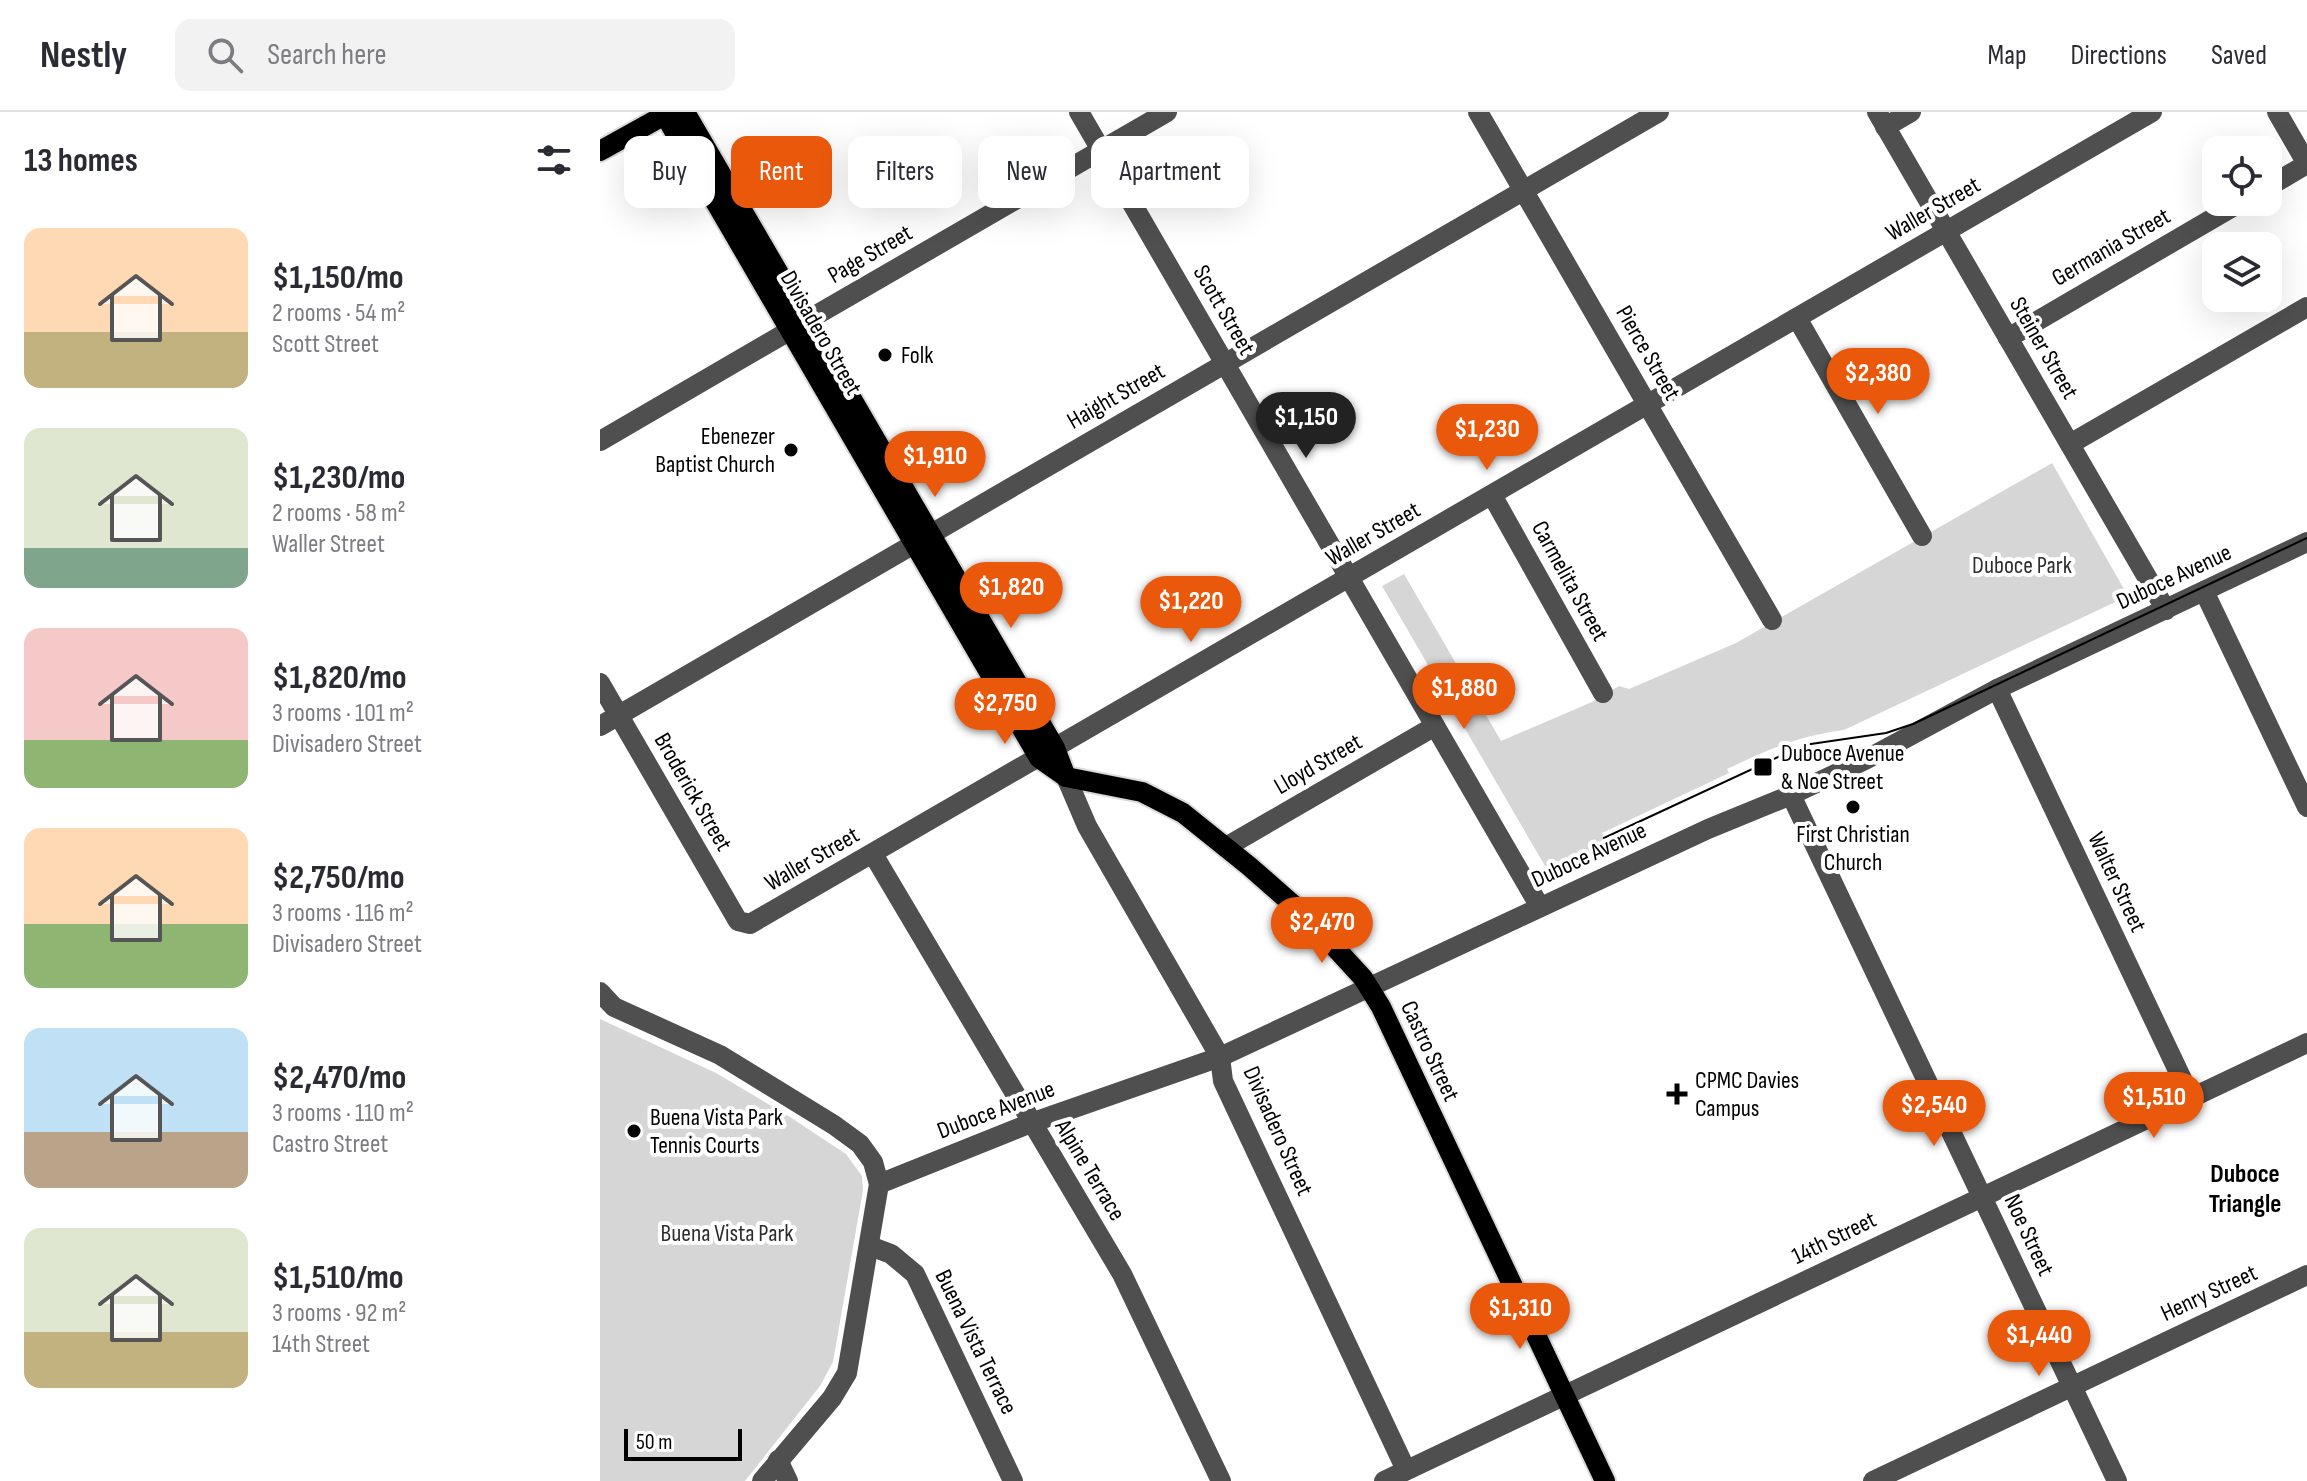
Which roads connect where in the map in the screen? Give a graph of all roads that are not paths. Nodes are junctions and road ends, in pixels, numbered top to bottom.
1 (1079, 112) edge
2 (1167, 112) edge
3 (1478, 112) edge
4 (1659, 112) edge
5 (1911, 112) edge
6 (2152, 112) edge
7 (2277, 112) edge
8 (670, 113) edge
9 (1881, 120) edge
10 (1093, 136) edge
11 (1125, 136) edge
12 (600, 151) edge
13 (1091, 156) edge
14 (2307, 164) edge
15 (2282, 179) edge
16 (1524, 191) junction
17 (1135, 208) edge
18 (2217, 216) edge
19 (1946, 231) junction
20 (2307, 307) edge
21 (1797, 318) junction
22 (798, 326) junction
23 (2008, 338) junction
24 (1225, 364) junction
25 (1648, 404) junction
26 (600, 441) edge
27 (2070, 444) junction
28 (1492, 495) junction
29 (1922, 536) dead end
30 (922, 540) junction
31 (2307, 542) edge
32 (1349, 578) junction
33 (2204, 591) junction
34 (2166, 610) junction
35 (1772, 620) dead end
36 (600, 683) edge
37 (1997, 689) junction
38 (1603, 693) dead end
39 (619, 715) junction
40 (600, 726) edge
41 (1435, 726) junction
42 (1047, 753) junction
43 (1066, 777) junction
44 (1791, 795) junction
45 (2307, 807) edge
46 (1226, 847) junction
47 (873, 854) junction
48 (1540, 907) junction
49 (744, 924) joint
50 (1370, 987) junction
51 (600, 992) edge
52 (2307, 1043) edge
53 (1220, 1057) junction
54 (2191, 1098) junction
55 (1031, 1123) junction
56 (879, 1184) junction
57 (1982, 1197) junction
58 (870, 1246) junction
59 (2307, 1275) edge
60 (2072, 1387) junction
61 (1565, 1395) junction
62 (778, 1460) junction
63 (1406, 1470) junction
64 (762, 1481) edge
65 (788, 1481) edge
66 (1013, 1481) edge
67 (1221, 1481) edge
68 (1384, 1481) edge
69 (1605, 1481) edge
70 (1873, 1481) edge
71 (2117, 1481) edge

1 - 10 street, Scott Street
2 - 11 street, Page Street
3 - 16 street, Pierce Street
4 - 16 street, Haight Street
5 - 9 street
6 - 19 street, Waller Street
7 - 14 street
8 - 12 main road
8 - 22 main road, Divisadero Street
9 - 19 street, Steiner Street
13 - 22 street, Page Street
14 - 15 street
16 - 24 street, Haight Street
16 - 25 street, Pierce Street
17 - 24 street, Scott Street
18 - 23 street, Germania Street
19 - 21 street, Waller Street
19 - 23 street, Steiner Street
20 - 27 street
21 - 25 street, Waller Street
21 - 29 street
22 - 26 street, Page Street
22 - 30 main road, Divisadero Street
23 - 27 street, Steiner Street
24 - 30 street, Haight Street
24 - 32 street, Scott Street
25 - 28 street, Waller Street
25 - 35 street, Pierce Street
27 - 34 street, Steiner Street
28 - 32 street, Waller Street
28 - 38 street, Carmelita Street
30 - 39 street, Haight Street
30 - 42 main road, Divisadero Street
31 - 33 street, Duboce Avenue
32 - 41 street, Scott Street
32 - 42 street, Waller Street
33 - 34 street, Duboce Avenue
33 - 45 street
34 - 37 street, Duboce Avenue
36 - 39 street, Broderick Street
37 - 44 street, Duboce Avenue
37 - 54 street, Walter Street
39 - 40 street, Haight Street
39 - 49 street, Broderick Street
41 - 46 street, Lloyd Street
41 - 48 street, Scott Street
42 - 43 main road, Divisadero Street
42 - 47 street, Waller Street
43 - 46 main road, Castro Street
43 - 53 street, Divisadero Street
44 - 48 street, Duboce Avenue
44 - 57 street, Noe Street
46 - 50 main road, Castro Street
47 - 49 street, Waller Street
47 - 55 street, Alpine Terrace
48 - 50 street, Duboce Avenue
50 - 53 street, Duboce Avenue
50 - 61 main road, Castro Street
51 - 56 street
52 - 54 street, 14th Street
53 - 55 street, Duboce Avenue
53 - 63 street, Divisadero Street
54 - 57 street, 14th Street
55 - 56 street, Duboce Avenue
55 - 67 street, Alpine Terrace
56 - 58 street
57 - 60 street, Noe Street
57 - 61 street, 14th Street
58 - 62 street
58 - 66 street, Buena Vista Terrace
59 - 60 street, Henry Street
60 - 70 street, Henry Street
60 - 71 street, Noe Street
61 - 63 street, 14th Street
61 - 69 main road, Castro Street
62 - 64 street
62 - 65 street
63 - 68 street, 14th Street

